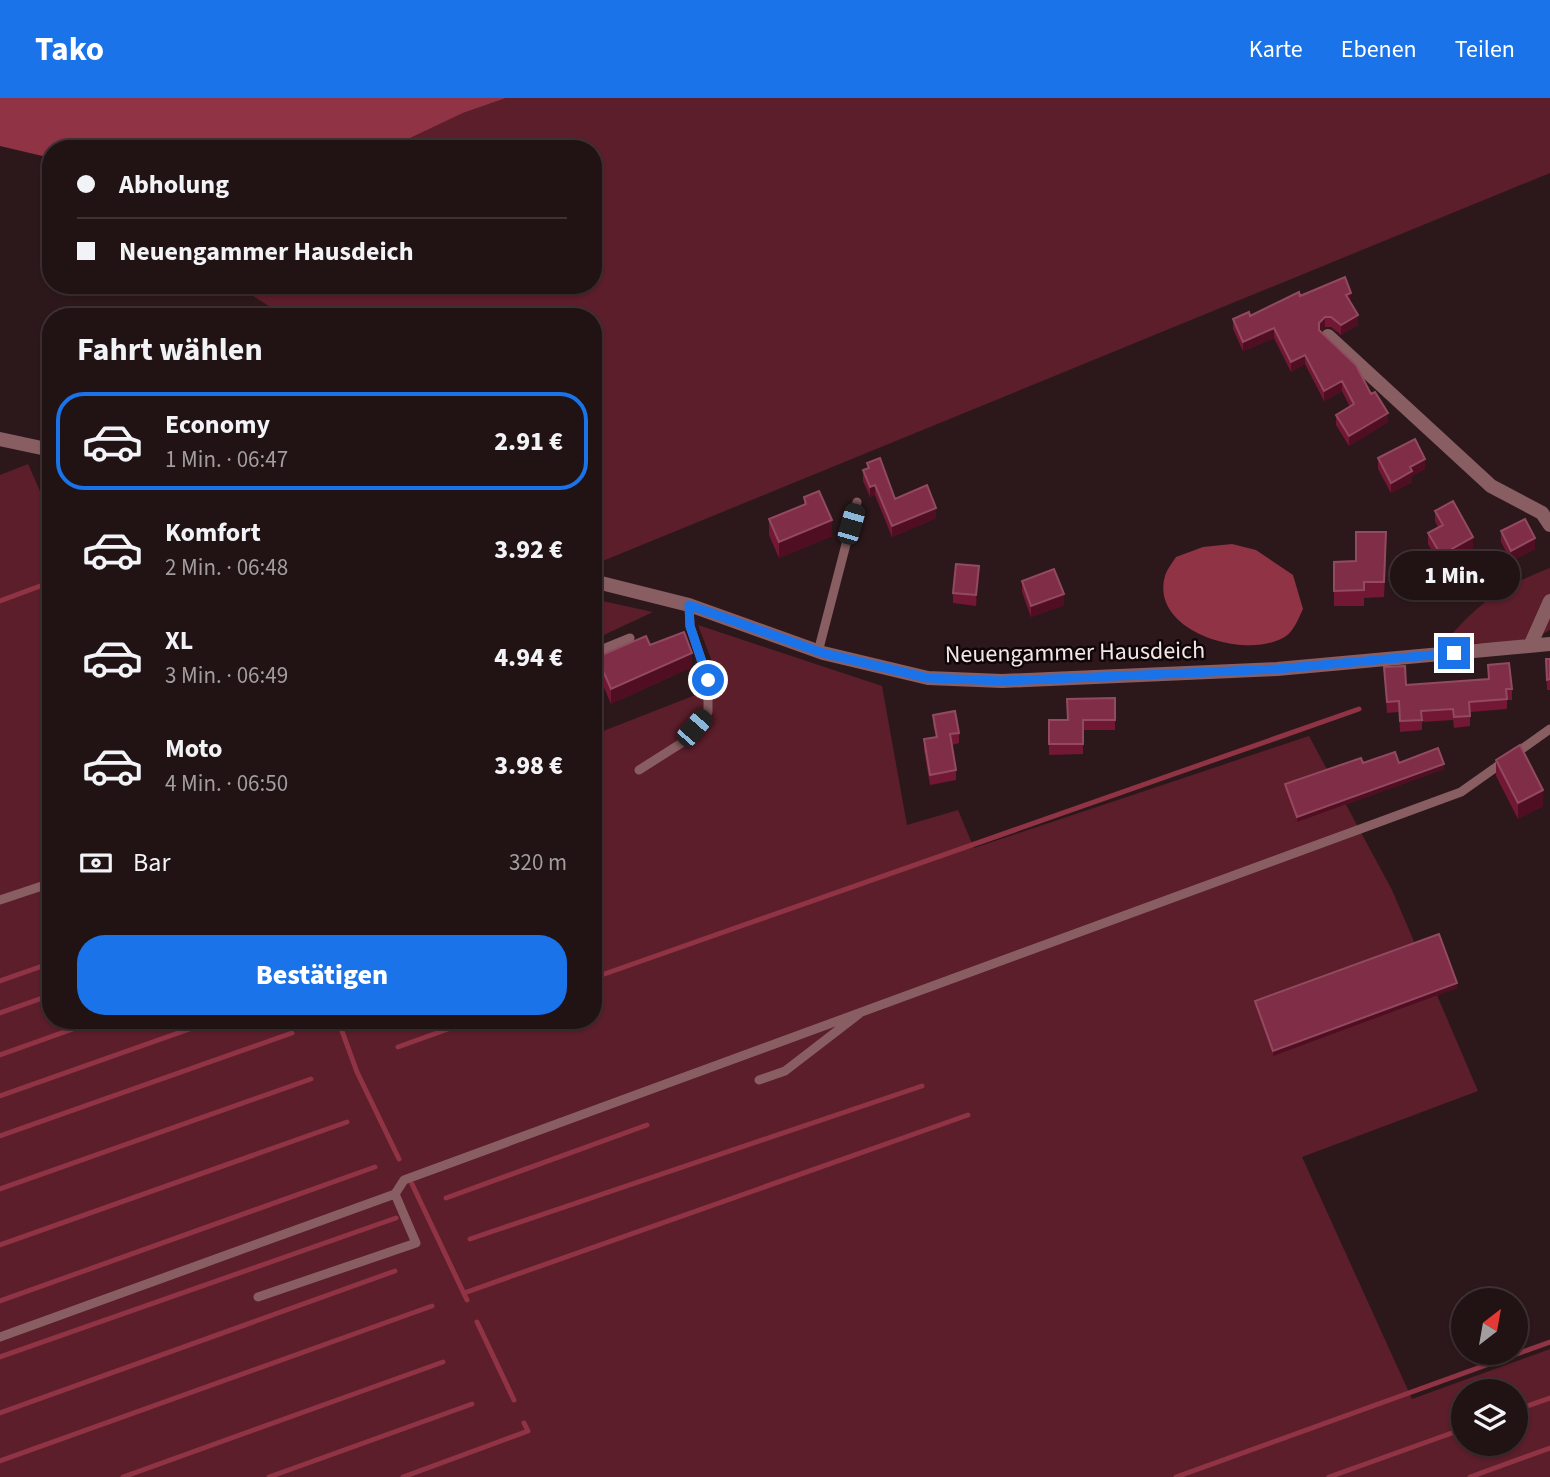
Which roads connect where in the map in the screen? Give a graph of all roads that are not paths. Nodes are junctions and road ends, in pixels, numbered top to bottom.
1 (1328, 336) edge
2 (0, 439) edge
3 (42, 448) edge
4 (857, 502) dead end
5 (1550, 525) edge
6 (602, 583) edge
7 (1550, 601) edge
8 (689, 605) junction
9 (630, 638) dead end
10 (1550, 644) edge
11 (1530, 646) junction
12 (602, 649) edge
13 (818, 652) junction
14 (1550, 729) edge
15 (639, 771) dead end
16 (42, 886) edge
17 (0, 900) edge
18 (866, 1009) junction
19 (759, 1080) dead end
20 (395, 1194) junction
21 (258, 1297) dead end
22 (0, 1337) edge

1 - 5 street
2 - 3 street
4 - 13 lane
6 - 8 street, Neuengammer Hausdeich
7 - 11 street
8 - 13 street, Neuengammer Hausdeich
8 - 15 lane
9 - 12 lane
10 - 11 street, Neuengammer Hausdeich
11 - 13 street, Neuengammer Hausdeich
14 - 18 lane
16 - 17 lane
18 - 19 lane
18 - 20 lane
20 - 21 lane
20 - 22 lane

